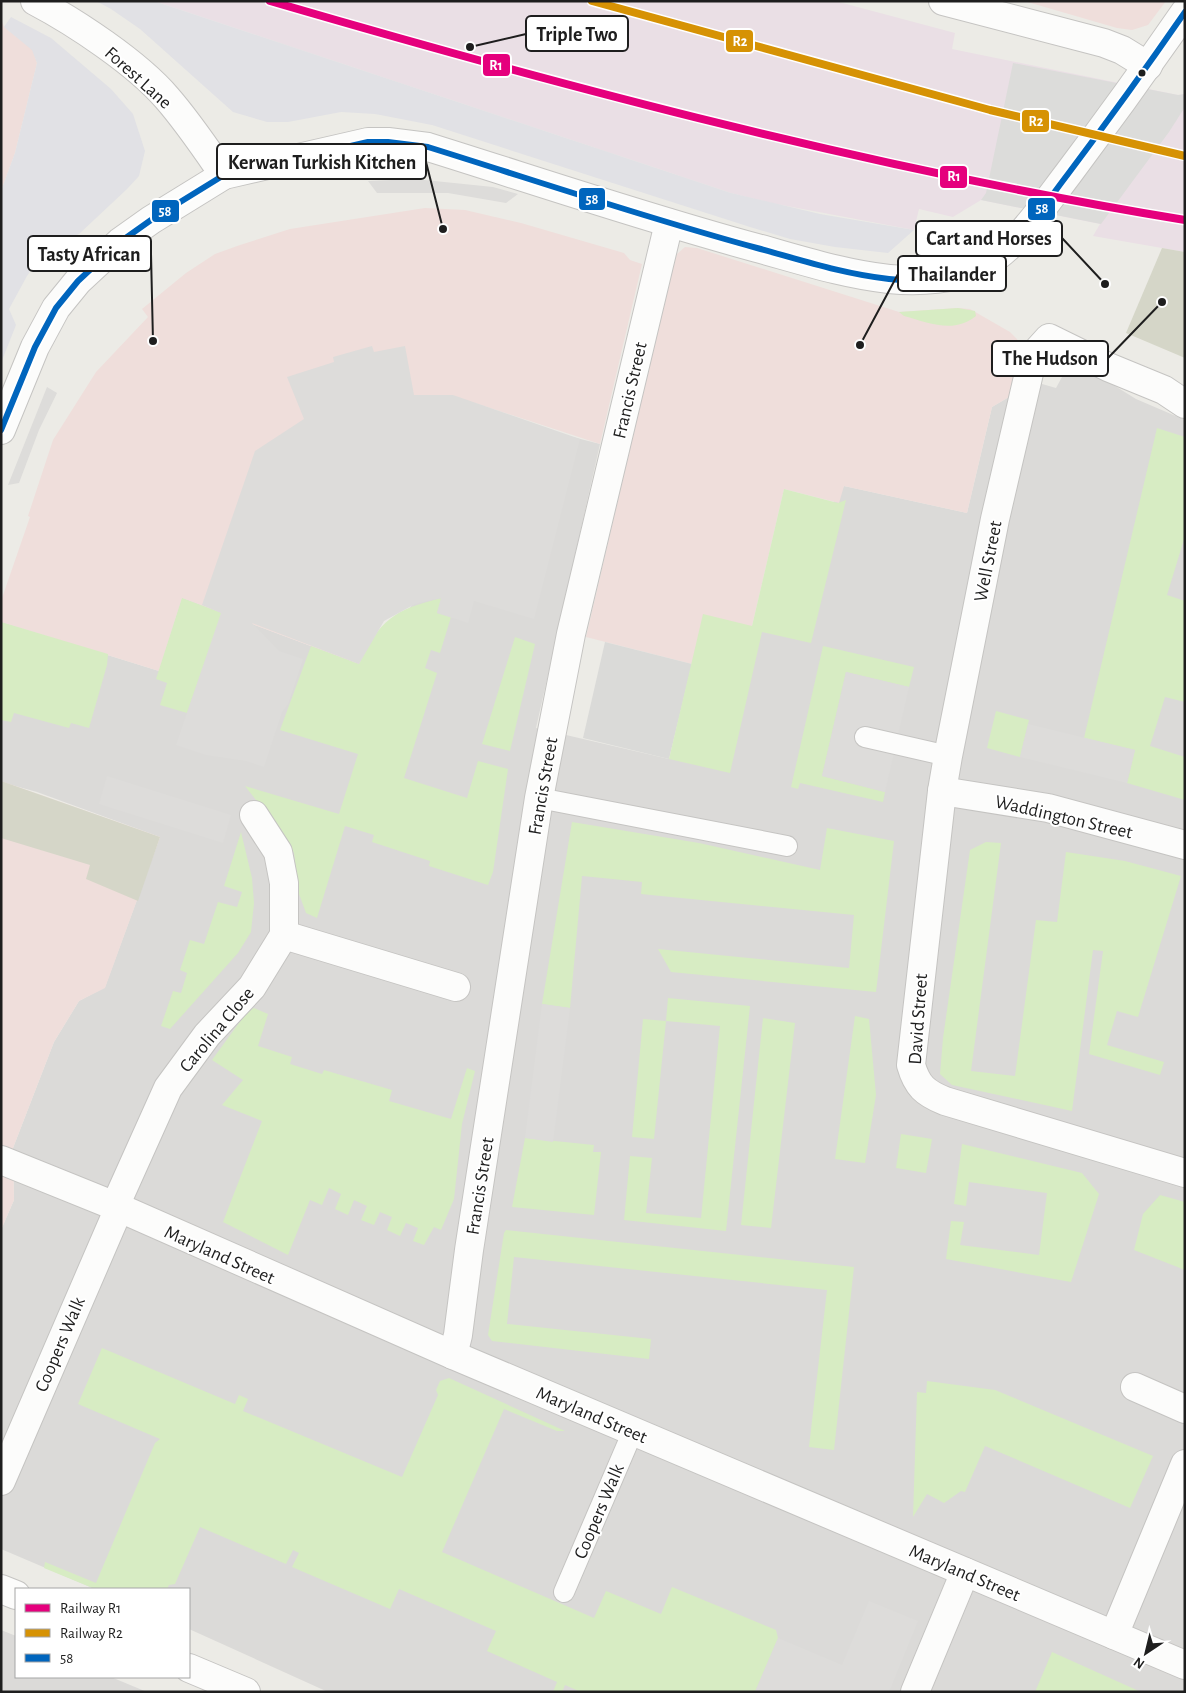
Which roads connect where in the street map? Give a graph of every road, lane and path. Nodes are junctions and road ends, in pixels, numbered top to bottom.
1 (35, 1) edge
2 (943, 1) edge
3 (1185, 12) edge
4 (1142, 76) junction
5 (224, 175) junction
6 (669, 223) junction
7 (1185, 404) edge
8 (1, 430) edge
9 (865, 737) dead end
10 (948, 756) junction
11 (942, 791) junction
12 (538, 798) junction
13 (254, 815) dead end
14 (1185, 845) edge
15 (787, 846) dead end
16 (284, 935) junction
17 (456, 987) dead end
18 (1, 1160) edge
19 (1185, 1173) edge
20 (117, 1207) junction
21 (453, 1355) junction
22 (1135, 1387) dead end
23 (1185, 1409) edge
24 (633, 1431) junction
25 (1185, 1464) edge
26 (1, 1481) edge
27 (965, 1572) junction
28 (1, 1589) edge
29 (564, 1592) dead end
30 (15, 1595) edge
31 (1114, 1635) junction
32 (1185, 1665) edge
33 (190, 1668) edge
34 (246, 1692) edge
35 (915, 1692) edge

1 - 5 street, Forest Lane
2 - 4 street
3 - 4 street
4 - 6 street
5 - 6 street
5 - 8 street
6 - 12 street, Francis Street
7 - 10 street, Well Street
9 - 10 lane
10 - 11 street, Well Street
11 - 14 street, Waddington Street
11 - 19 street, David Street
12 - 15 lane
12 - 21 street, Francis Street
13 - 16 street
16 - 17 street
16 - 20 street, Carolina Close
18 - 20 street, Maryland Street
20 - 21 street, Maryland Street
20 - 26 street, Coopers Walk
21 - 24 street, Maryland Street
22 - 23 street
24 - 27 street, Maryland Street
24 - 29 lane, Coopers Walk
25 - 31 street
27 - 31 street, Maryland Street
27 - 35 street
28 - 30 street
31 - 32 street, Maryland Street
33 - 34 street

